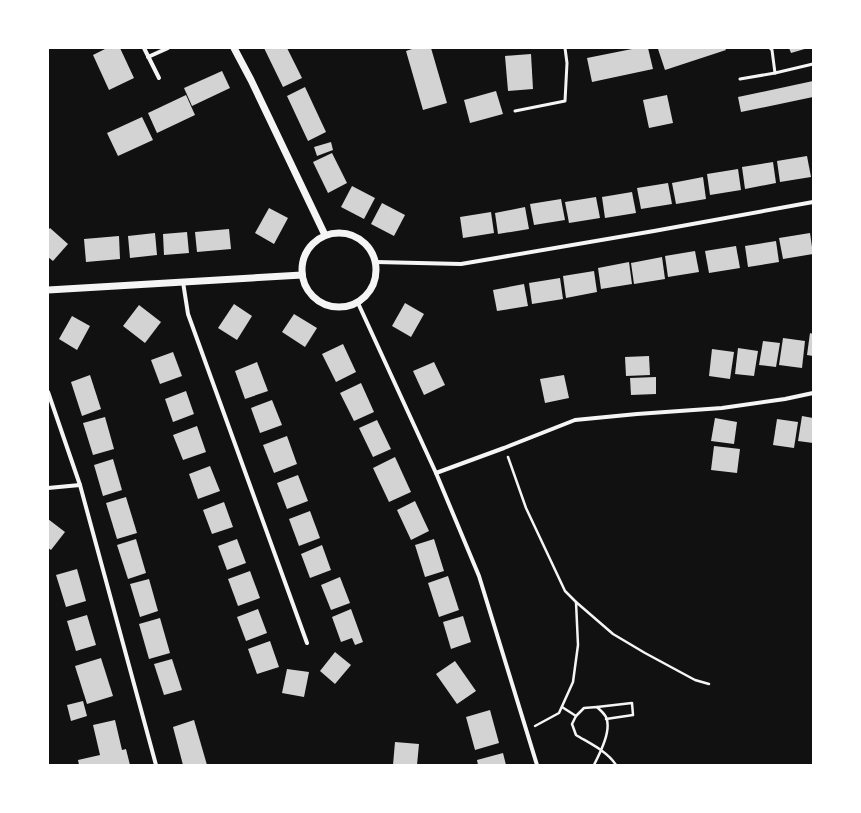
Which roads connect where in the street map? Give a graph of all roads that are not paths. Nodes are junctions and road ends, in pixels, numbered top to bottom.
1 (144, 48) edge
2 (168, 48) edge
3 (234, 48) edge
4 (565, 48) edge
5 (770, 48) edge
6 (148, 57) junction
7 (813, 64) edge
8 (775, 73) junction
9 (159, 78) dead end
10 (740, 79) dead end
11 (515, 111) dead end
12 (813, 202) edge
13 (325, 235) junction
14 (376, 262) junction
15 (302, 275) junction
16 (183, 282) junction
17 (48, 290) edge
18 (358, 302) junction
19 (48, 392) edge
20 (813, 393) edge
21 (436, 473) junction
22 (80, 485) junction
23 (48, 488) edge
24 (307, 643) dead end
25 (156, 765) edge
26 (537, 765) edge

1 - 6 street
2 - 6 street
3 - 13 street
4 - 11 lane
5 - 8 lane
6 - 9 street
7 - 8 lane
8 - 10 lane
12 - 14 street
13 - 14 street
13 - 15 street
14 - 18 street
15 - 16 street
15 - 18 street
16 - 17 street
16 - 24 street
18 - 21 street
19 - 22 street
20 - 21 street
21 - 26 street
22 - 23 street
22 - 25 street

